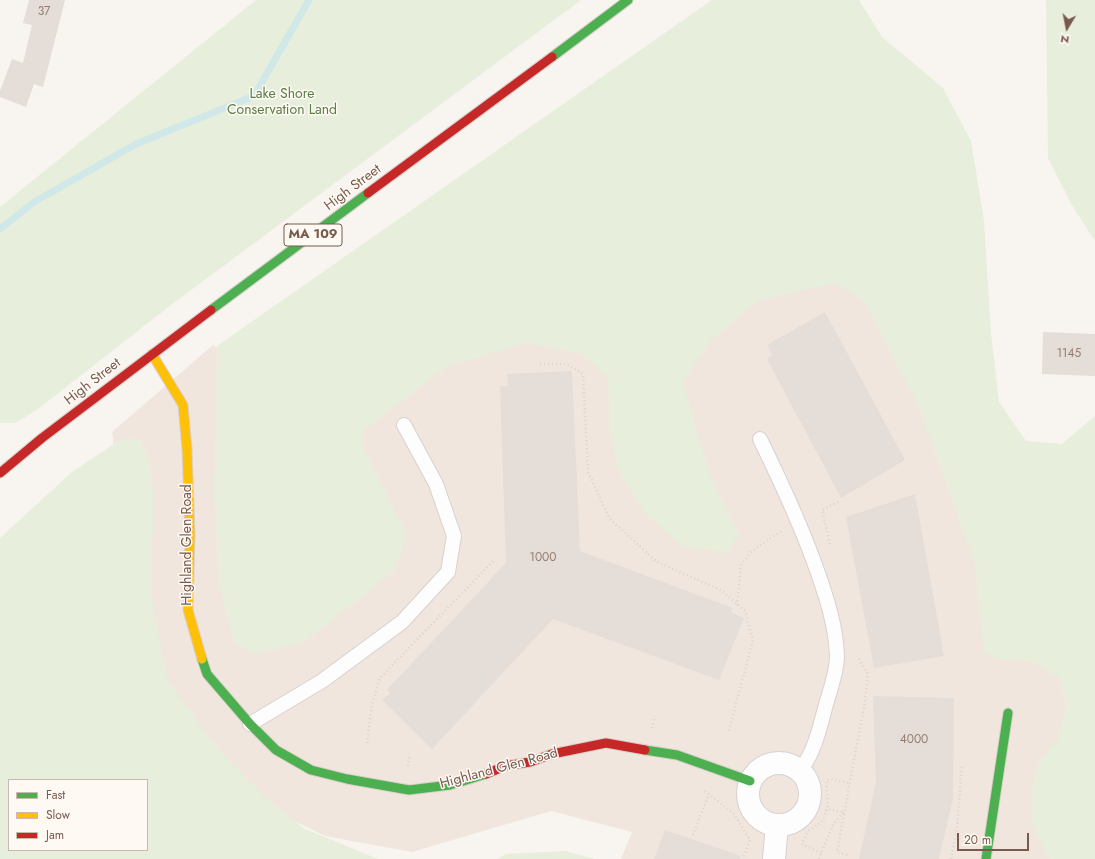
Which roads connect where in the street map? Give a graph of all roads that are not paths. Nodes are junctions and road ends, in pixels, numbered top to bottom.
1 (628, 0) edge
2 (152, 354) junction
3 (404, 425) dead end
4 (760, 439) dead end
5 (0, 473) edge
6 (1008, 713) dead end
7 (250, 724) junction
8 (800, 771) junction
9 (750, 781) junction
10 (777, 824) junction
11 (774, 859) edge
12 (986, 859) edge

1 - 2 street, High Street / MA 109
2 - 5 street, High Street / MA 109
2 - 7 street, Highland Glen Road
3 - 7 lane
4 - 8 lane
6 - 12 street
7 - 9 street, Highland Glen Road
8 - 9 street
8 - 10 street
9 - 10 street
10 - 11 street

